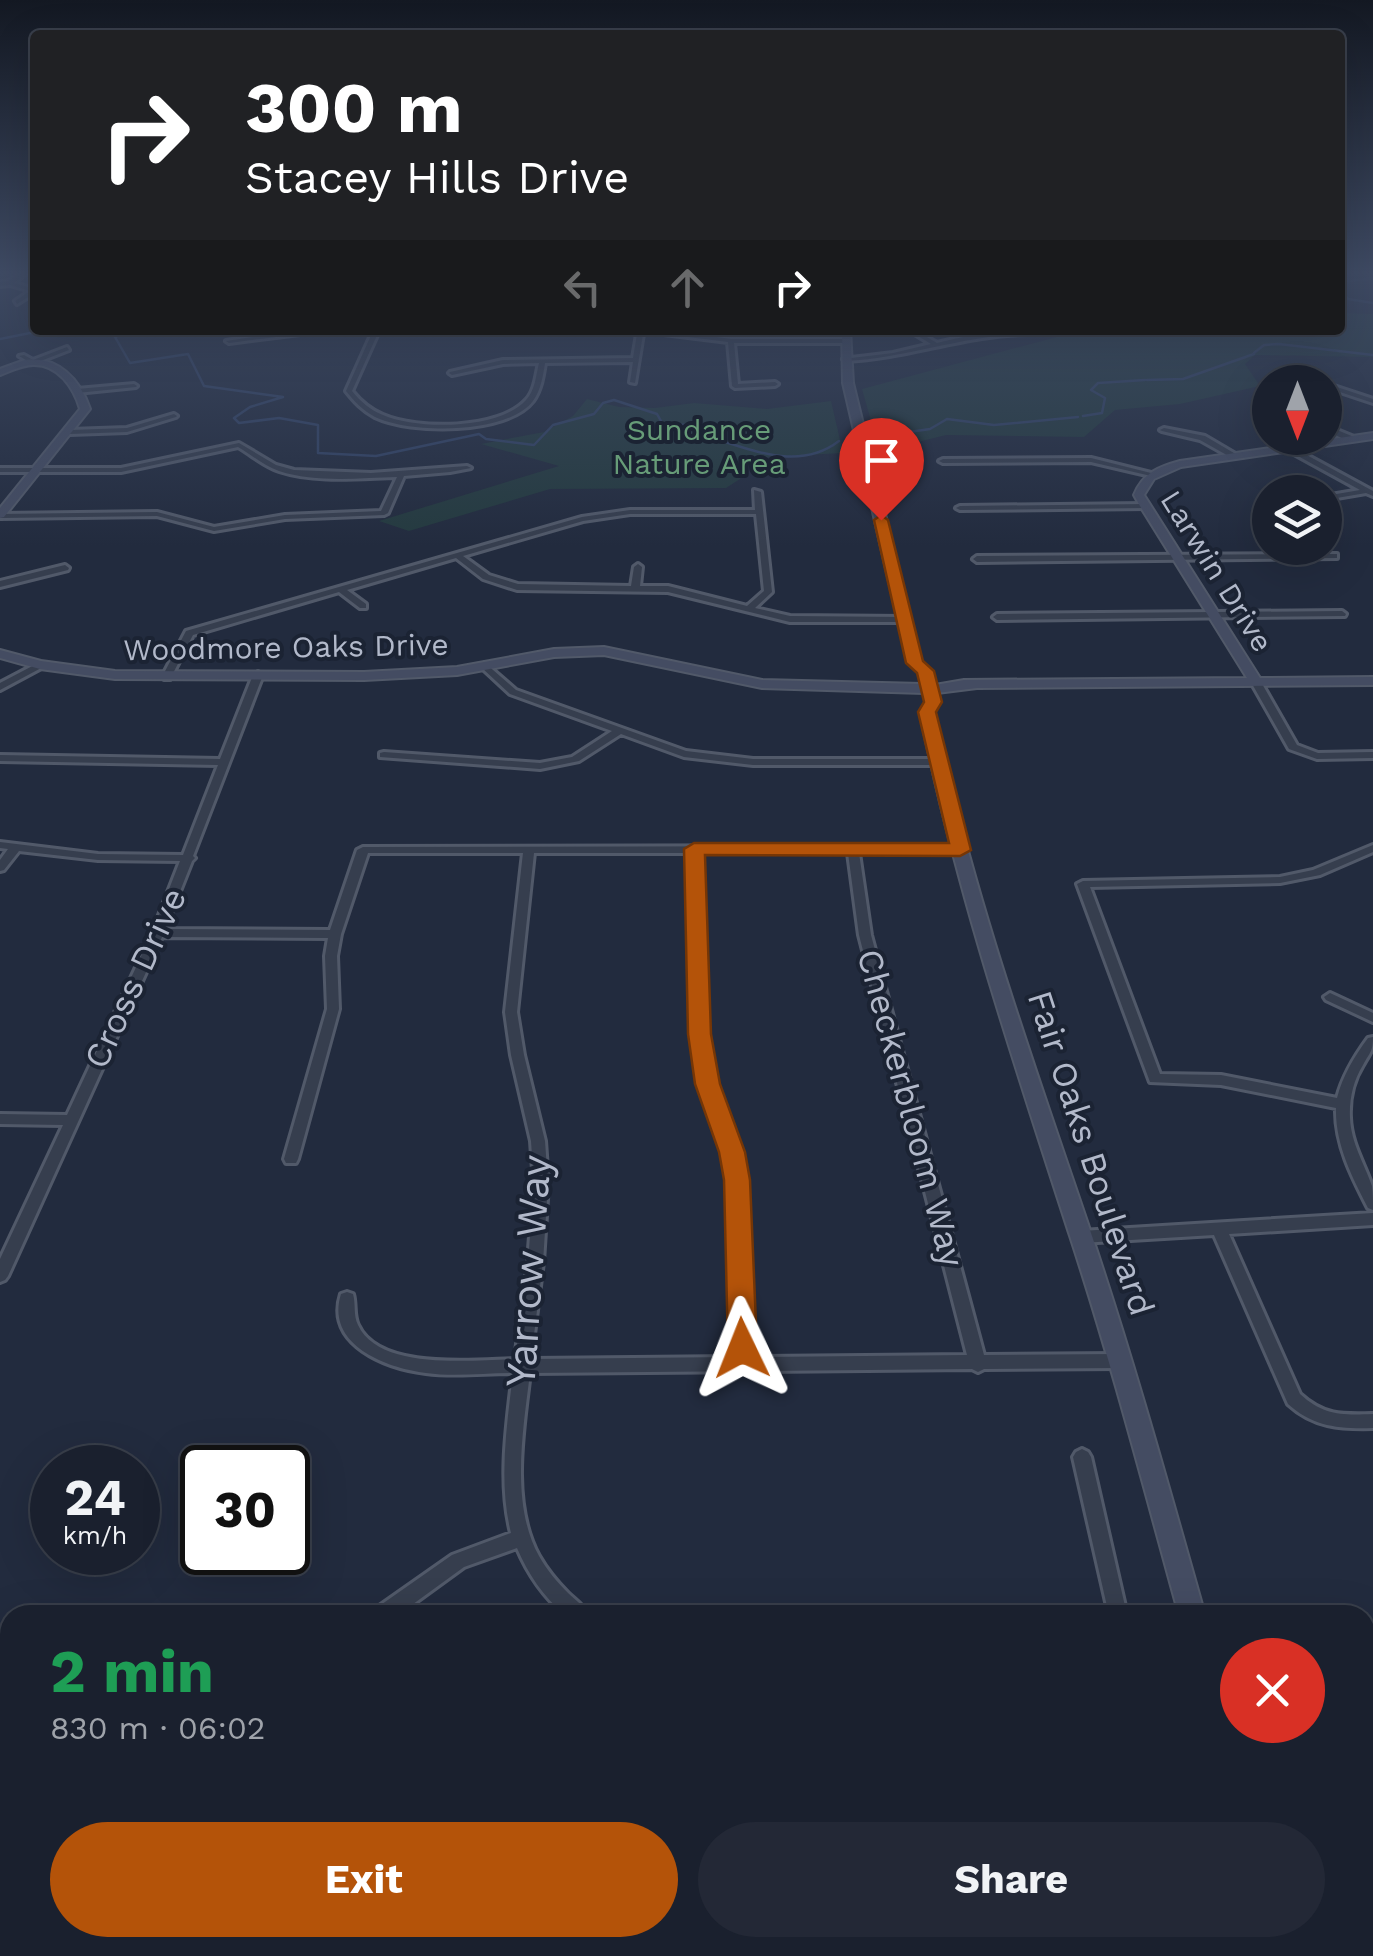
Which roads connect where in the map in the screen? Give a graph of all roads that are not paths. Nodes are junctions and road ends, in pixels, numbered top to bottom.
1 (39, 363) edge
2 (361, 363) edge
3 (496, 363) edge
4 (542, 363) edge
5 (636, 363) edge
6 (733, 363) edge
7 (846, 363) edge
8 (452, 372) dead end
9 (632, 382) dead end
10 (776, 384) dead end
11 (134, 386) dead end
12 (1342, 390) edge
13 (78, 391) junction
14 (1373, 400) edge
15 (174, 416) dead end
16 (1164, 430) dead end
17 (70, 432) junction
18 (1342, 435) edge
19 (1373, 436) edge
20 (1350, 439) junction
21 (1342, 440) edge
22 (1252, 453) edge
23 (1303, 455) edge
24 (1234, 456) junction
25 (943, 461) dead end
26 (467, 468) dead end
27 (0, 470) edge
28 (38, 471) junction
29 (1151, 474) junction
30 (401, 475) junction
31 (757, 492) dead end
32 (1371, 492) edge
33 (1342, 496) edge
34 (178, 506) dead end
35 (1145, 506) junction
36 (960, 508) dead end
37 (760, 512) junction
38 (163, 515) junction
39 (0, 516) edge
40 (458, 556) junction
41 (1252, 557) edge
42 (1176, 558) junction
43 (977, 559) dead end
44 (638, 566) dead end
45 (65, 568) dead end
46 (0, 584) edge
47 (635, 588) junction
48 (340, 589) junction
49 (364, 606) dead end
50 (747, 610) junction
51 (1342, 614) dead end
52 (1212, 615) junction
53 (997, 618) dead end
54 (904, 620) junction
55 (0, 654) edge
56 (915, 663) junction
57 (40, 665) junction
58 (485, 666) junction
59 (258, 675) junction
60 (167, 676) junction
61 (1373, 681) edge
62 (1256, 682) junction
63 (911, 685) junction
64 (929, 686) junction
65 (0, 687) edge
66 (927, 712) junction
67 (619, 731) junction
68 (1373, 755) edge
69 (384, 756) dead end
70 (0, 758) edge
71 (220, 762) junction
72 (936, 762) junction
73 (0, 845) edge
74 (16, 847) junction
75 (1373, 848) edge
76 (530, 849) junction
77 (694, 849) junction
78 (854, 850) junction
79 (960, 850) junction
80 (190, 858) junction
81 (0, 868) edge
82 (158, 934) junction
83 (336, 934) junction
84 (1330, 997) dead end
85 (1373, 1018) edge
86 (1373, 1041) edge
87 (1340, 1104) junction
88 (0, 1118) edge
89 (69, 1120) junction
90 (291, 1160) dead end
91 (1373, 1204) edge
92 (1373, 1220) edge
93 (1219, 1229) junction
94 (1081, 1237) junction
95 (0, 1276) edge
96 (347, 1298) dead end
97 (1120, 1361) junction
98 (743, 1365) junction
99 (523, 1366) junction
100 (978, 1366) junction
101 (1373, 1421) edge
102 (1082, 1457) dead end
103 (520, 1538) junction
104 (392, 1605) edge
105 (568, 1605) edge
106 (1116, 1605) edge
107 (1189, 1605) edge

1 - 13 street
2 - 4 street
3 - 8 street
5 - 9 street
6 - 10 street
7 - 54 street
11 - 13 street
12 - 14 street
13 - 17 street
15 - 17 street
16 - 24 street
17 - 28 street
18 - 20 street
19 - 20 street, Larwin Drive
20 - 21 street, Larwin Drive
22 - 24 street, Larwin Drive
23 - 32 street
24 - 29 street, Larwin Drive
25 - 29 street
26 - 30 street
27 - 28 street
28 - 30 street
28 - 39 street
29 - 35 street, Larwin Drive
30 - 38 street
31 - 37 street
32 - 33 street
34 - 38 street
35 - 36 street
35 - 42 street, Larwin Drive
37 - 40 street
37 - 50 street
38 - 39 street
40 - 47 street
40 - 48 street
41 - 42 street
42 - 43 street
42 - 52 street, Larwin Drive
44 - 47 street
45 - 46 street
47 - 50 street
48 - 49 street
48 - 60 street
50 - 54 street
51 - 52 street
52 - 53 street
52 - 62 street, Larwin Drive
54 - 56 street
55 - 57 street, Woodmore Oaks Drive
56 - 63 street
56 - 64 street
57 - 60 street, Woodmore Oaks Drive
57 - 65 street
58 - 59 street, Woodmore Oaks Drive
58 - 63 street, Woodmore Oaks Drive
58 - 67 street
59 - 60 street, Woodmore Oaks Drive
59 - 71 street, Cross Drive
61 - 62 street, Woodmore Oaks Drive
62 - 64 street, Woodmore Oaks Drive
62 - 68 street
63 - 64 street, Woodmore Oaks Drive
63 - 66 street, Fair Oaks Boulevard
64 - 66 street, Fair Oaks Boulevard
66 - 72 street, Fair Oaks Boulevard
67 - 69 street
67 - 72 street
70 - 71 street
71 - 80 street, Cross Drive
72 - 79 street, Fair Oaks Boulevard
73 - 74 street
74 - 80 street
74 - 81 street
75 - 87 street
76 - 77 street
76 - 83 street
76 - 99 street, Yarrow Way
77 - 78 street
77 - 98 street
78 - 79 street
78 - 100 street, Checkerbloom Way
79 - 94 street, Fair Oaks Boulevard
80 - 82 street, Cross Drive
82 - 83 street
82 - 89 street, Cross Drive
83 - 90 street
84 - 85 street
86 - 87 street
87 - 91 street
88 - 89 street
89 - 95 street, Cross Drive
92 - 93 street
93 - 94 street
93 - 101 street
94 - 97 street, Fair Oaks Boulevard
96 - 99 street
97 - 100 street
97 - 107 street, Fair Oaks Boulevard
98 - 99 street
98 - 100 street
99 - 103 street, Yarrow Way
102 - 106 street
103 - 104 street
103 - 105 street, Yarrow Way

